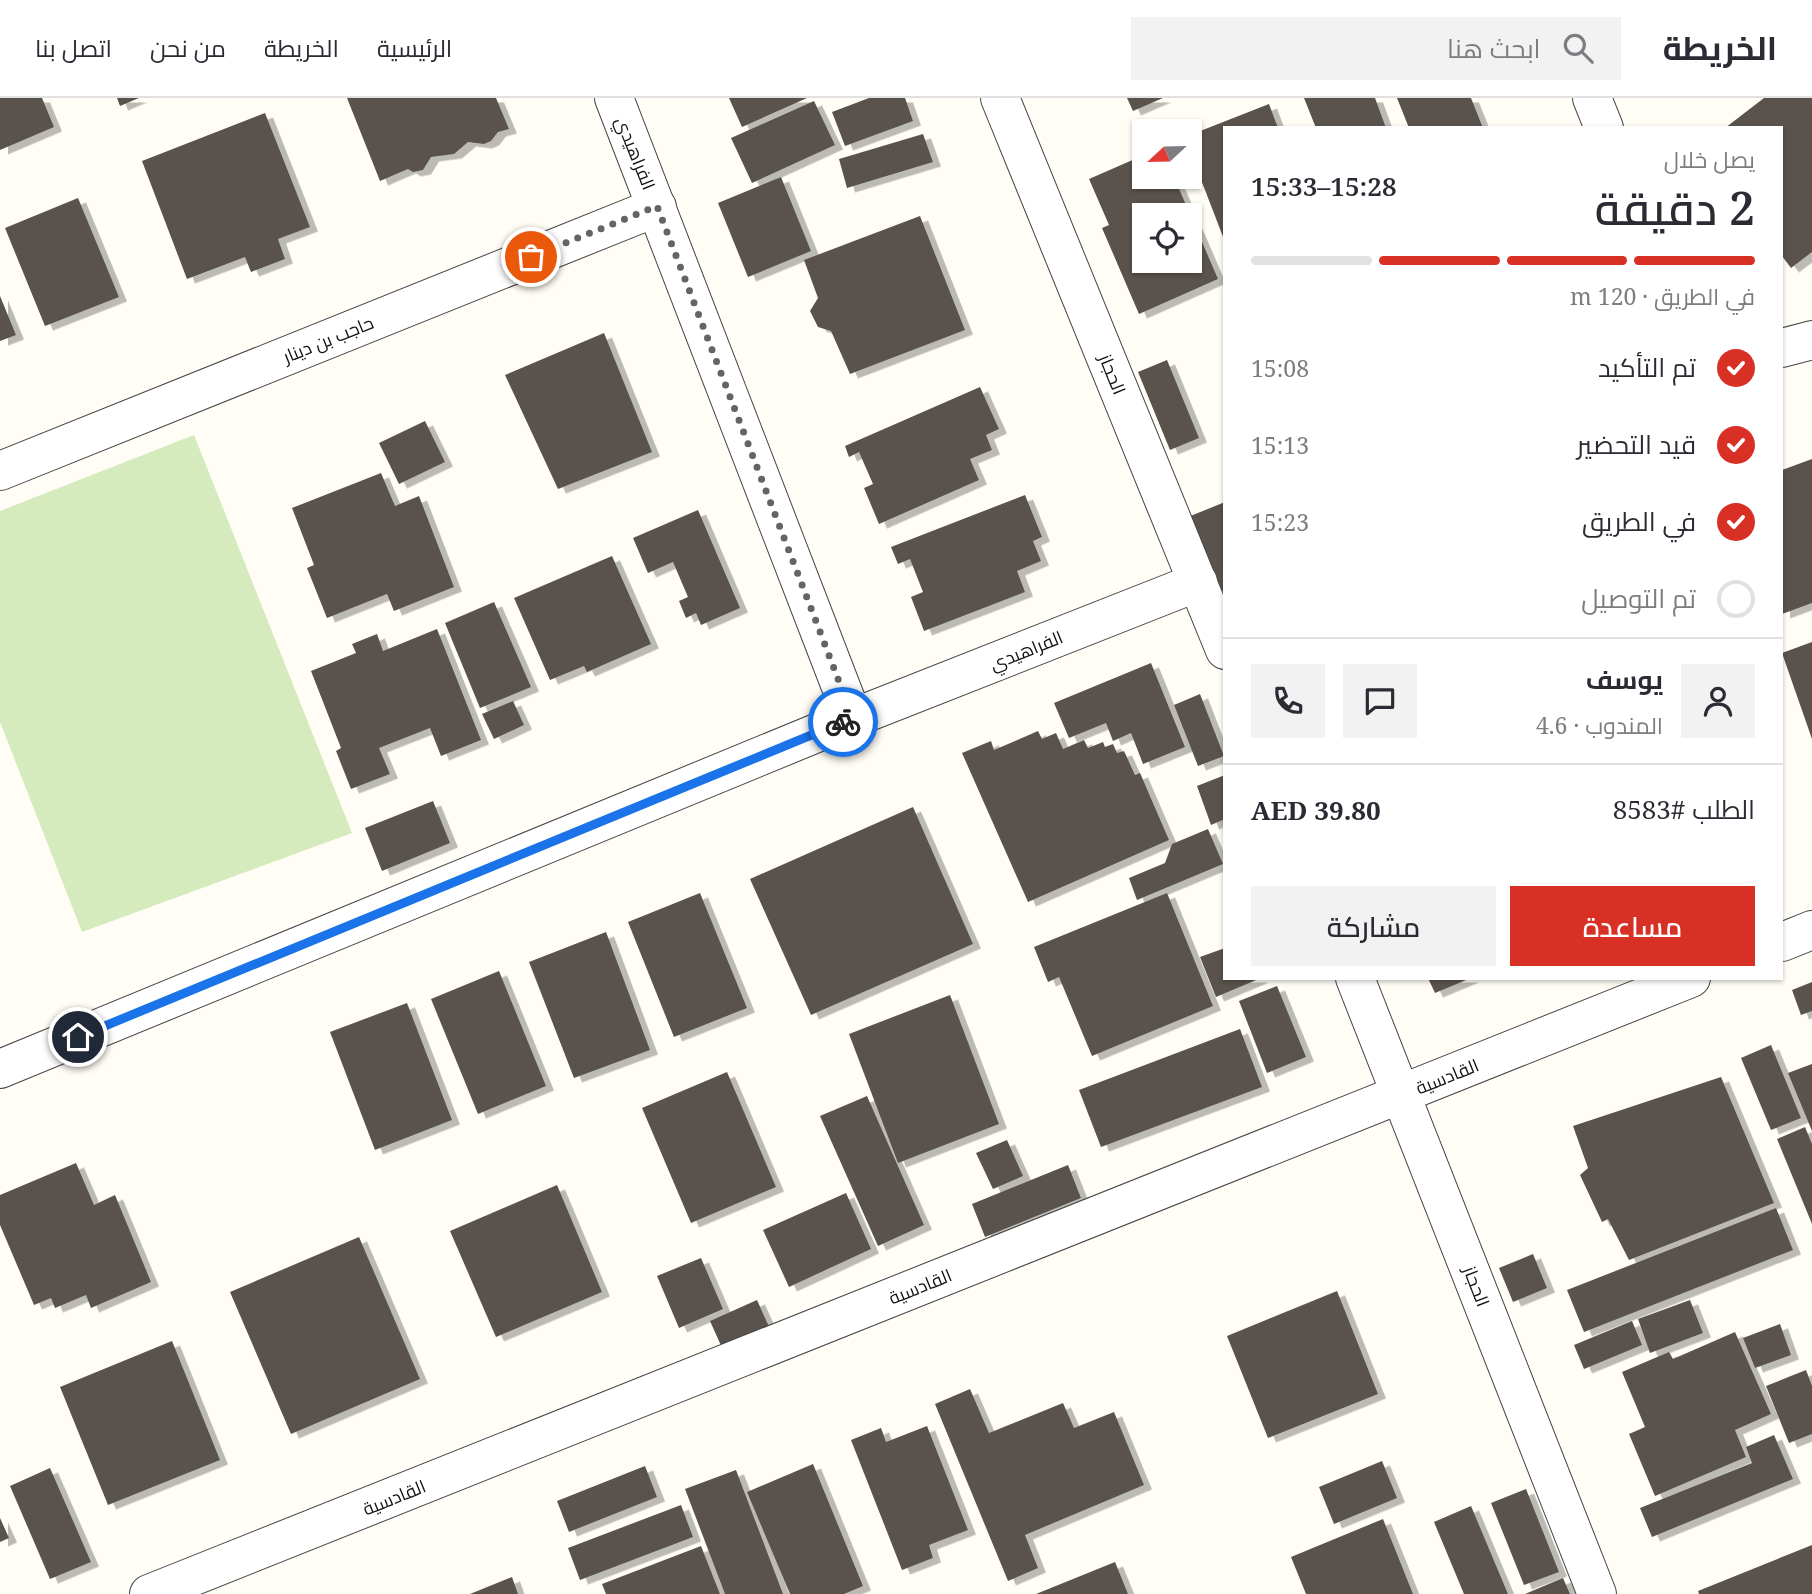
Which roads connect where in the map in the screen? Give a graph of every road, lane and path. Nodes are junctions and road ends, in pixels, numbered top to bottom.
1 (614, 98) edge
2 (1000, 98) edge
3 (1592, 98) edge
4 (1603, 126) edge
5 (657, 206) junction
6 (1812, 340) edge
7 (1783, 348) edge
8 (0, 471) edge
9 (1198, 582) junction
10 (1223, 645) edge
11 (853, 718) junction
12 (1812, 930) edge
13 (1783, 942) edge
14 (1356, 980) edge
15 (1686, 980) edge
16 (0, 1069) edge
17 (1402, 1094) junction
18 (149, 1594) edge
19 (1597, 1594) edge

1 - 5 street, الفراهيدي
2 - 9 street, الحجاز
3 - 4 street
5 - 8 street, حاجب بن دينار
5 - 11 street, الفراهيدي
6 - 7 street
9 - 10 street, الحجاز
9 - 11 street, الفراهيدي
11 - 16 street, الفراهيدي
12 - 13 street
14 - 17 street, الحجاز
15 - 17 street, القادسية
17 - 18 street, القادسية
17 - 19 street, الحجاز

